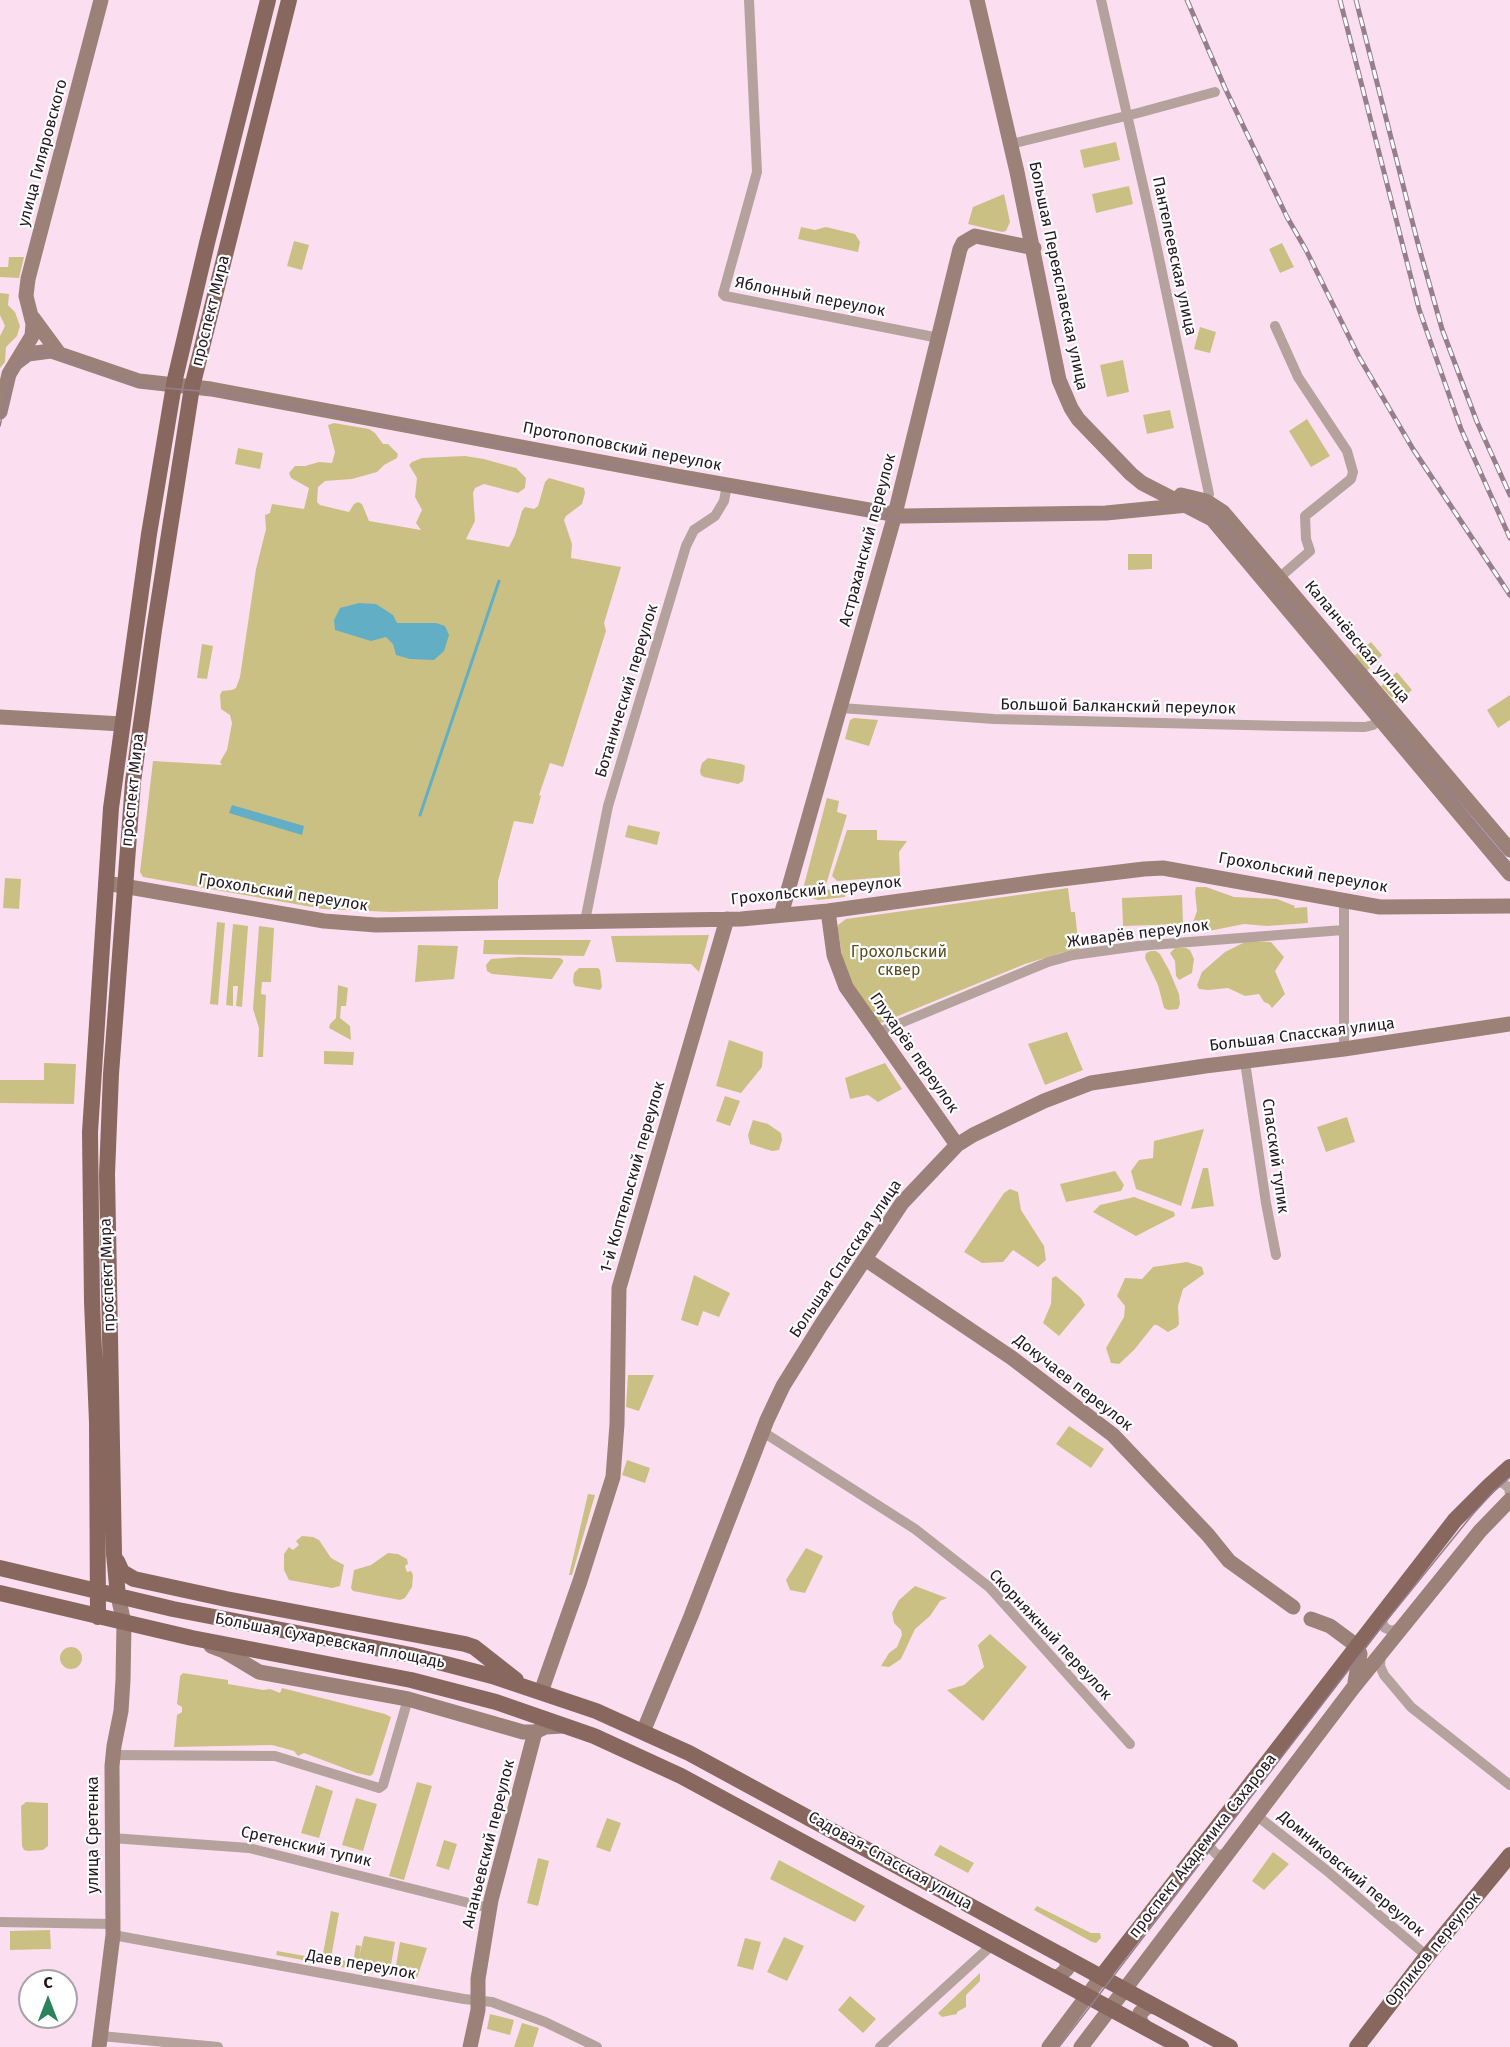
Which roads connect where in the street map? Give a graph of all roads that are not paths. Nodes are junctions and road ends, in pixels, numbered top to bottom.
1 (101, 0) edge
2 (268, 0) edge
3 (289, 0) edge
4 (749, 0) edge
5 (977, 0) edge
6 (1101, 0) edge
7 (1215, 92) dead end
8 (1126, 116) junction
9 (1011, 144) junction
10 (1034, 248) junction
11 (31, 316) junction
12 (1275, 326) dead end
13 (939, 338) junction
14 (58, 352) junction
15 (16, 363) junction
16 (174, 385) junction
17 (192, 387) junction
18 (0, 411) edge
19 (727, 485) junction
20 (1155, 490) junction
21 (1206, 501) junction
22 (1188, 506) junction
23 (895, 515) junction
24 (1280, 577) junction
25 (841, 708) junction
26 (1386, 716) junction
27 (0, 717) edge
28 (122, 724) junction
29 (1510, 850) edge
30 (1510, 874) edge
31 (106, 883) junction
32 (124, 885) junction
33 (1344, 901) junction
34 (1510, 906) edge
35 (828, 911) junction
36 (781, 915) junction
37 (727, 919) junction
38 (585, 921) junction
39 (1343, 930) junction
40 (1510, 1024) edge
41 (879, 1032) junction
42 (1344, 1049) junction
43 (1245, 1062) junction
44 (957, 1145) junction
45 (1276, 1255) dead end
46 (865, 1259) junction
47 (763, 1432) junction
48 (1510, 1467) edge
49 (1489, 1486) junction
50 (1509, 1498) edge
51 (114, 1554) junction
52 (0, 1568) edge
53 (68, 1584) junction
54 (99, 1592) junction
55 (0, 1593) edge
56 (118, 1596) junction
57 (1293, 1607) dead end
58 (62, 1608) junction
59 (173, 1609) junction
60 (1384, 1612) junction
61 (98, 1617) junction
62 (1311, 1619) dead end
63 (124, 1623) junction
64 (1401, 1627) junction
65 (167, 1633) junction
66 (192, 1638) junction
67 (1357, 1646) junction
68 (1381, 1653) junction
69 (524, 1686) junction
70 (1353, 1688) junction
71 (541, 1692) junction
72 (408, 1699) junction
73 (539, 1715) joint
74 (567, 1726) junction
75 (535, 1732) junction
76 (643, 1732) junction
77 (1130, 1744) dead end
78 (113, 1755) junction
79 (1510, 1785) edge
80 (1256, 1815) junction
81 (1211, 1837) junction
82 (112, 1838) junction
83 (1230, 1850) junction
84 (1510, 1855) edge
85 (489, 1908) junction
86 (0, 1922) edge
87 (113, 1930) junction
88 (992, 1945) junction
89 (1062, 1955) junction
90 (1427, 1956) junction
91 (1050, 1976) junction
92 (1102, 1976) junction
93 (1124, 1989) junction
94 (1087, 1996) junction
95 (478, 2000) junction
96 (1110, 2007) junction
97 (1156, 2007) junction
98 (1145, 2027) junction
99 (100, 2041) edge
100 (218, 2047) edge
101 (470, 2047) edge
102 (597, 2047) edge
103 (880, 2047) edge
104 (1049, 2047) edge
105 (1081, 2047) edge
106 (1181, 2047) edge
107 (1230, 2047) edge
108 (1358, 2047) edge

1 - 11 street, улица Гиляровского
2 - 16 main road, проспект Мира
3 - 17 main road, проспект Мира
4 - 13 street, Яблонный переулок
5 - 9 street, Большая Переяславская улица
6 - 8 street, Пантелеевская улица
7 - 8 street
8 - 9 street
8 - 21 street, Пантелеевская улица
9 - 10 street, Большая Переяславская улица
10 - 13 street, Астраханский переулок
10 - 20 street, Большая Переяславская улица
11 - 14 street, улица Гиляровского
11 - 15 street, улица Гиляровского
12 - 24 street
13 - 23 street, Астраханский переулок
14 - 15 street
14 - 16 street, Протопоповский переулок
15 - 18 street, улица Гиляровского
16 - 17 street, Протопоповский переулок
16 - 28 main road, проспект Мира
17 - 19 street, Протопоповский переулок
17 - 32 main road, проспект Мира
19 - 23 street, Протопоповский переулок
19 - 38 street, Ботанический переулок
20 - 21 street, Каланчёвская улица
20 - 22 street, Большая Переяславская улица
21 - 22 street
21 - 24 street, Каланчёвская улица
22 - 23 street, Протопоповский переулок
22 - 26 street, Каланчёвская улица
23 - 25 street, Астраханский переулок
24 - 26 street, Каланчёвская улица
25 - 26 street, Большой Балканский переулок
25 - 36 street, Астраханский переулок
26 - 29 street, Каланчёвская улица
26 - 30 street, Каланчёвская улица
27 - 28 street
28 - 31 main road, проспект Мира
31 - 32 street, Грохольский переулок
31 - 54 main road, проспект Мира
32 - 38 street, Грохольский переулок
32 - 51 main road, проспект Мира
33 - 34 street, Грохольский переулок
33 - 35 street, Грохольский переулок
33 - 39 street
35 - 36 street, Грохольский переулок
35 - 41 street, Глухарёв переулок
36 - 37 street, Грохольский переулок
37 - 38 street, Грохольский переулок
37 - 71 street, 1-й Коптельский переулок
39 - 41 street, Живарёв переулок
39 - 42 street
40 - 42 street, Большая Спасская улица
41 - 44 street, Глухарёв переулок
42 - 43 street, Большая Спасская улица
43 - 44 street, Большая Спасская улица
43 - 45 street, Спасский тупик
44 - 46 street, Большая Спасская улица
46 - 47 street, Большая Спасская улица
46 - 57 street, Докучаев переулок
47 - 76 street, Большая Спасская улица
47 - 77 street, Скорняжный переулок
48 - 49 main road, проспект Академика Сахарова
49 - 50 street
49 - 60 main road, проспект Академика Сахарова
50 - 64 street, проспект Академика Сахарова
51 - 56 main road, проспект Мира
51 - 69 main road
52 - 53 main road, Большая Сухаревская площадь
53 - 54 main road, Большая Сухаревская площадь
53 - 58 street
54 - 56 main road, Большая Сухаревская площадь
54 - 61 main road, проспект Мира
55 - 58 main road, Большая Сухаревская площадь
56 - 59 main road, Большая Сухаревская площадь
56 - 63 street, улица Сретенка
58 - 61 main road, Большая Сухаревская площадь
59 - 65 street
59 - 69 main road, Большая Сухаревская площадь
60 - 64 street
60 - 67 main road, проспект Академика Сахарова
61 - 63 main road, Большая Сухаревская площадь
62 - 67 street
63 - 65 main road, Большая Сухаревская площадь
63 - 78 street, улица Сретенка
64 - 68 street, проспект Академика Сахарова
65 - 66 main road, Большая Сухаревская площадь
66 - 72 street
66 - 73 main road, Большая Сухаревская площадь
67 - 70 street
67 - 81 main road, проспект Академика Сахарова
68 - 70 street, проспект Академика Сахарова
68 - 79 street
69 - 71 main road, Большая Сухаревская площадь
70 - 80 street, проспект Академика Сахарова
71 - 76 main road, Садовая-Спасская улица
72 - 75 street
72 - 78 street
73 - 74 main road, Садовая-Спасская улица
74 - 75 street
74 - 88 main road, Садовая-Спасская улица
75 - 85 street, Ананьевский переулок
76 - 89 main road, Садовая-Спасская улица
78 - 82 street, улица Сретенка
80 - 83 street, проспект Академика Сахарова
80 - 90 street, Домниковский переулок
81 - 83 street
81 - 92 main road, проспект Академика Сахарова
82 - 85 street, Сретенский тупик
82 - 87 street, улица Сретенка
83 - 93 street, проспект Академика Сахарова
84 - 90 main road, Орликов переулок
85 - 95 street, Ананьевский переулок
86 - 87 street, Даев переулок
87 - 95 street, Даев переулок
87 - 99 street, улица Сретенка
88 - 91 main road, Садовая-Спасская улица
88 - 103 street
89 - 91 street
89 - 92 main road, Садовая-Спасская улица
90 - 108 main road, Орликов переулок
91 - 94 main road, Садовая-Спасская улица
92 - 93 main road, Садовая-Спасская улица
92 - 94 street, проспект Академика Сахарова
93 - 96 street, проспект Академика Сахарова
93 - 97 main road, Садовая-Спасская улица
94 - 96 main road, Садовая-Спасская улица
94 - 104 street, проспект Академика Сахарова
95 - 101 street, Ананьевский переулок
95 - 102 street, Даев переулок
96 - 98 main road, Садовая-Спасская улица
96 - 105 street, проспект Академика Сахарова
97 - 98 street
97 - 107 main road, Садовая-Спасская улица
98 - 106 main road, Садовая-Спасская улица
99 - 100 street

